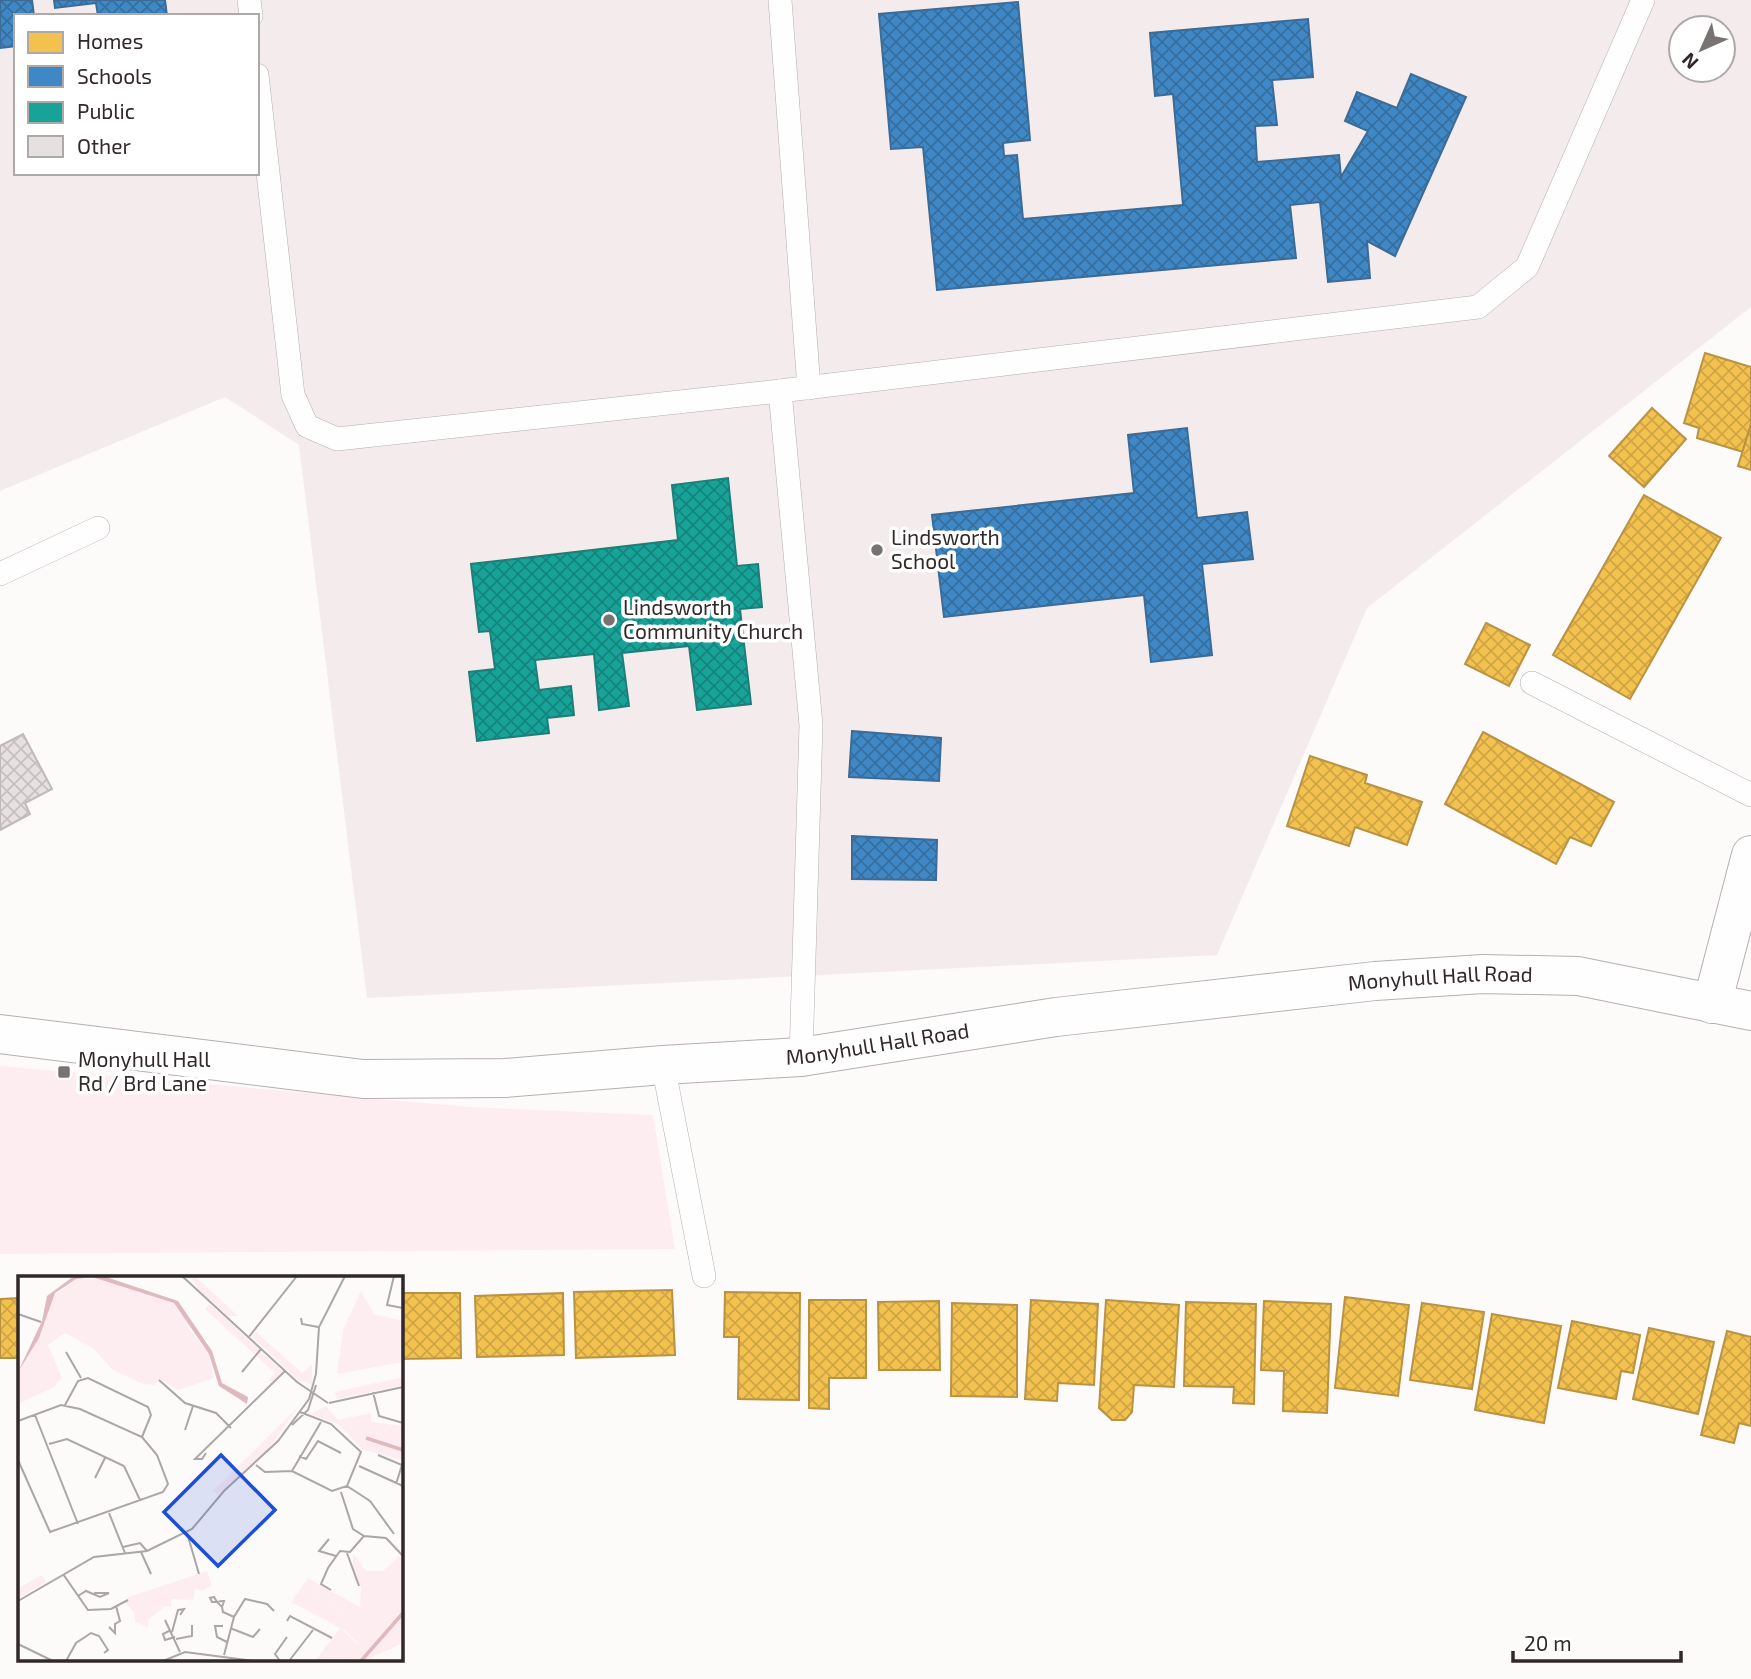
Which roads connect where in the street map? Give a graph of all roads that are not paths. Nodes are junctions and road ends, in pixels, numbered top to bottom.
1 (780, 0) edge
2 (1643, 0) edge
3 (259, 93) edge
4 (809, 387) junction
5 (780, 391) junction
6 (98, 528) dead end
7 (0, 573) edge
8 (1532, 683) dead end
9 (1751, 796) edge
10 (1751, 855) edge
11 (1712, 1004) junction
12 (1751, 1011) edge
13 (0, 1034) edge
14 (801, 1057) junction
15 (663, 1065) junction
16 (704, 1276) dead end

1 - 4 lane
2 - 4 lane
3 - 5 lane
4 - 5 lane
5 - 14 lane
6 - 7 lane
8 - 9 lane
10 - 11 street
11 - 12 street, Monyhull Hall Road
11 - 14 street, Monyhull Hall Road
13 - 15 street, Monyhull Hall Road
14 - 15 street, Monyhull Hall Road
15 - 16 lane

